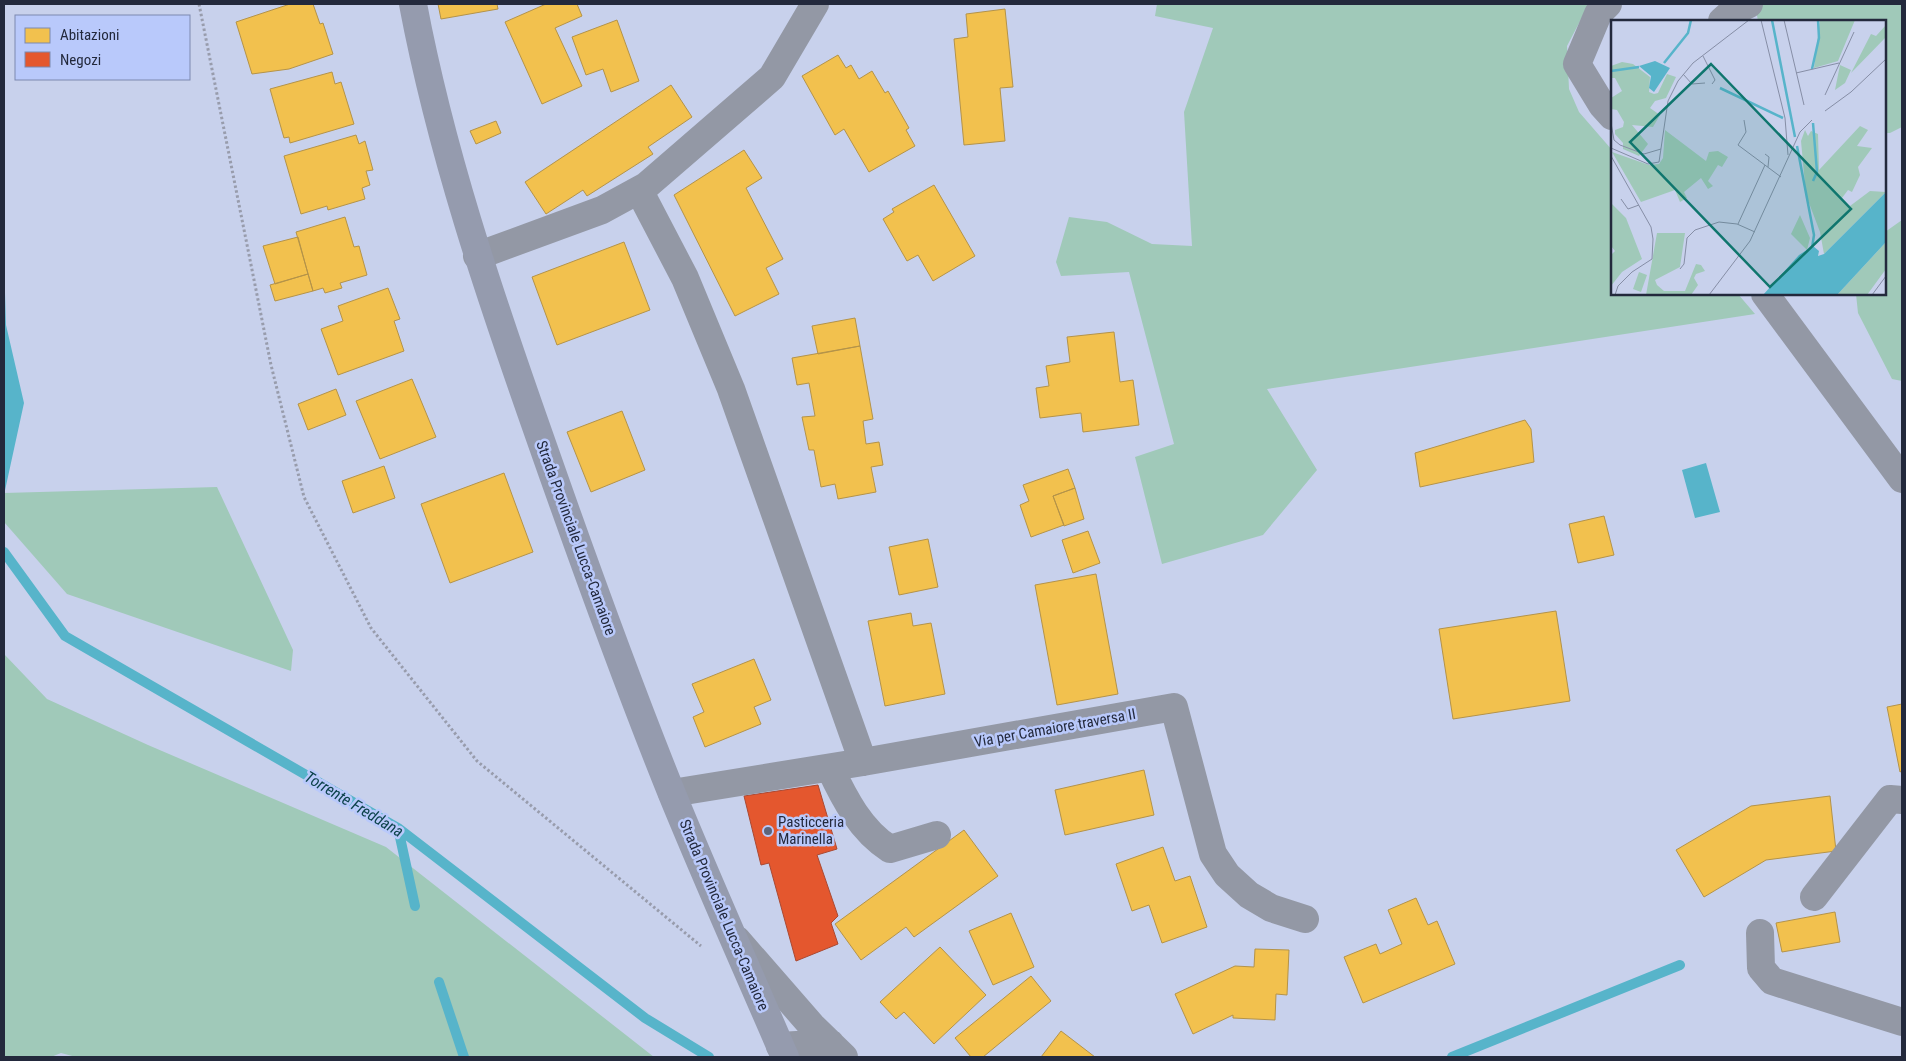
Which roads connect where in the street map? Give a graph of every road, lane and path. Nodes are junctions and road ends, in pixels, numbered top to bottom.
1 (199, 4) edge
2 (414, 4) edge
3 (815, 4) edge
4 (1608, 4) edge
5 (1749, 4) edge
6 (1723, 20) edge
7 (1611, 115) edge
8 (639, 190) junction
9 (477, 256) junction
10 (1765, 295) edge
11 (1902, 479) edge
12 (863, 762) junction
13 (830, 768) junction
14 (672, 793) junction
15 (1902, 800) edge
16 (936, 835) dead end
17 (1814, 898) dead end
18 (1305, 919) dead end
19 (730, 932) junction
20 (1760, 933) dead end
21 (702, 946) dead end
22 (1902, 1022) edge
23 (837, 1050) edge
24 (783, 1052) edge

1 - 21 path
2 - 9 main road, Strada Provinciale Lucca-Camaiore
3 - 8 street
4 - 7 street
5 - 6 street
8 - 9 street
8 - 12 street
9 - 14 main road, Strada Provinciale Lucca-Camaiore
10 - 11 street
12 - 13 street, Via per Camaiore traversa II
12 - 18 street, Via per Camaiore traversa II
13 - 14 street, Via per Camaiore traversa II
13 - 16 street
14 - 19 main road, Strada Provinciale Lucca-Camaiore
15 - 17 street
19 - 23 street
19 - 24 main road, Strada Provinciale Lucca-Camaiore
20 - 22 street
23 - 24 street

